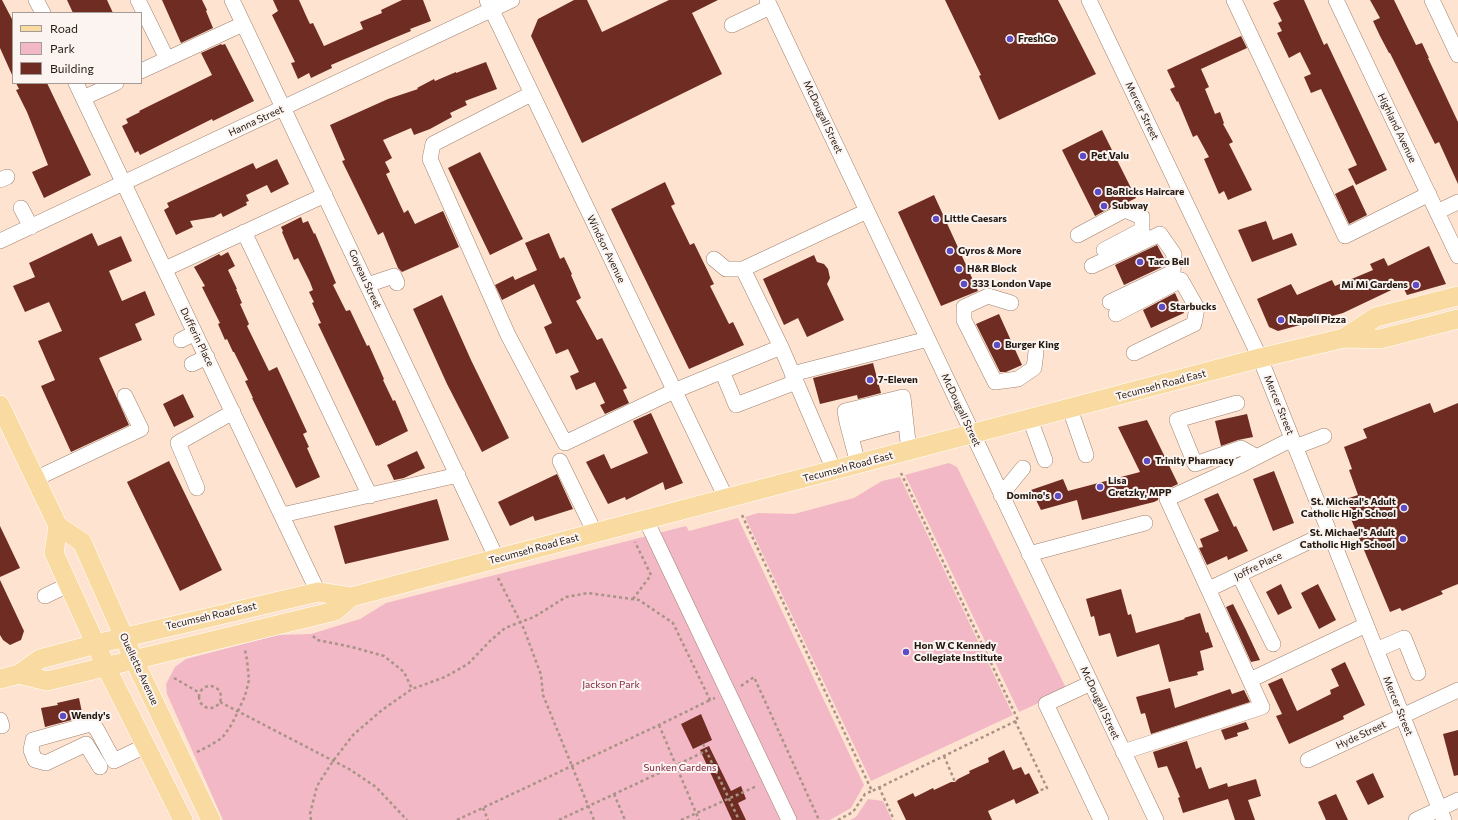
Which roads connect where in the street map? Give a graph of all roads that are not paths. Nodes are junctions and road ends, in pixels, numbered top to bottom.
1 (36, 0) edge
2 (138, 0) edge
3 (232, 0) edge
4 (512, 0) edge
5 (1089, 0) edge
6 (1234, 0) edge
7 (1336, 0) edge
8 (1432, 0) edge
9 (769, 3) edge
10 (489, 5) edge
11 (42, 12) edge
12 (243, 24) junction
13 (732, 25) dead end
14 (1458, 55) edge
15 (167, 59) junction
16 (142, 71) edge
17 (76, 84) edge
18 (114, 84) edge
19 (532, 94) junction
20 (83, 98) junction
21 (283, 108) junction
22 (124, 183) junction
23 (1428, 194) junction
24 (325, 195) junction
25 (1458, 202) edge
26 (22, 208) dead end
27 (867, 211) junction
28 (1437, 212) junction
29 (30, 227) junction
30 (244, 232) junction
31 (1078, 235) dead end
32 (0, 242) edge
33 (1458, 256) edge
34 (714, 259) dead end
35 (165, 269) junction
36 (743, 269) junction
37 (397, 283) dead end
38 (367, 285) junction
39 (1458, 296) edge
40 (1011, 303) dead end
41 (1458, 319) edge
42 (1344, 338) junction
43 (928, 339) junction
44 (781, 347) junction
45 (1036, 352) dead end
46 (1134, 354) dead end
47 (207, 357) junction
48 (1260, 358) junction
49 (192, 364) dead end
50 (722, 371) junction
51 (794, 378) junction
52 (674, 391) junction
53 (125, 396) dead end
54 (1237, 403) dead end
55 (0, 405) edge
56 (1070, 409) junction
57 (233, 412) junction
58 (905, 414) junction
59 (1030, 419) junction
60 (849, 429) junction
61 (972, 434) junction
62 (1324, 436) dead end
63 (1294, 443) junction
64 (909, 451) junction
65 (1086, 455) dead end
66 (1257, 457) junction
67 (1045, 460) dead end
68 (560, 461) dead end
69 (858, 464) junction
70 (1023, 468) dead end
71 (834, 470) junction
72 (458, 475) junction
73 (35, 479) junction
74 (197, 488) dead end
75 (1002, 495) junction
76 (370, 496) junction
77 (726, 498) junction
78 (590, 501) dead end
79 (282, 515) junction
80 (646, 520) junction
81 (1144, 522) dead end
82 (58, 526) junction
83 (600, 532) junction
84 (1329, 532) junction
85 (1029, 554) junction
86 (497, 559) junction
87 (1238, 575) junction
88 (68, 585) junction
89 (1209, 589) junction
90 (318, 592) junction
91 (45, 596) dead end
92 (351, 596) junction
93 (1366, 625) junction
94 (124, 637) junction
95 (96, 644) junction
96 (1273, 644) dead end
97 (1376, 650) junction
98 (134, 660) junction
99 (106, 666) junction
100 (1418, 673) dead end
101 (18, 674) junction
102 (0, 680) edge
103 (1250, 680) junction
104 (1091, 683) junction
105 (1458, 690) edge
106 (1402, 716) junction
107 (145, 746) junction
108 (1124, 752) junction
109 (1308, 760) dead end
110 (110, 763) junction
111 (1458, 800) edge
112 (1442, 814) edge
113 (183, 820) edge
114 (211, 820) edge
115 (789, 820) edge
116 (1101, 820) edge
117 (1156, 820) edge
118 (1416, 820) edge

1 - 11 street
2 - 15 street
3 - 12 street, Goyeau Street
4 - 10 street, Hanna Street
5 - 48 street, Mercer Street
6 - 23 street
7 - 23 street, Highland Avenue
8 - 14 street
9 - 13 street
9 - 27 street, McDougall Street
10 - 19 street, Windsor Avenue
10 - 21 street, Hanna Street
12 - 15 street
12 - 21 street, Goyeau Street
15 - 16 street
17 - 20 street, Dufferin Place
18 - 20 street
19 - 52 street, Windsor Avenue
19 - 52 street
20 - 22 street, Dufferin Place
21 - 22 street, Hanna Street
21 - 24 street, Goyeau Street
22 - 29 street, Hanna Street
22 - 35 street, Dufferin Place
23 - 28 street, Highland Avenue
24 - 30 street
24 - 38 street, Goyeau Street
25 - 28 street
26 - 29 street
27 - 36 street
27 - 43 street, McDougall Street
28 - 33 street, Highland Avenue
29 - 32 street, Hanna Street
30 - 35 street
30 - 76 street
31 - 46 street
34 - 36 street
35 - 47 street, Dufferin Place
36 - 44 street
37 - 38 street
38 - 72 street, Goyeau Street
39 - 42 main road, Tecumseh Road East
40 - 45 street
41 - 42 main road, Tecumseh Road East
42 - 48 main road, Tecumseh Road East
43 - 51 street
43 - 61 street, McDougall Street
44 - 50 street
44 - 51 street
47 - 49 street
47 - 57 street, Dufferin Place
48 - 56 main road, Tecumseh Road East
48 - 63 street, Mercer Street
50 - 51 street
50 - 52 street
51 - 71 street
52 - 77 street, Windsor Avenue
53 - 73 street
54 - 66 street
55 - 73 main road
56 - 59 main road, Tecumseh Road East
56 - 65 street
57 - 74 street
57 - 79 street, Dufferin Place
58 - 60 street
58 - 60 street
58 - 64 street
59 - 61 main road, Tecumseh Road East
59 - 67 street
60 - 69 street
61 - 64 main road, Tecumseh Road East
61 - 75 street, McDougall Street
62 - 63 street
63 - 66 street
63 - 84 street, Mercer Street
64 - 69 main road, Tecumseh Road East
66 - 89 street
68 - 83 street
69 - 71 main road, Tecumseh Road East
70 - 75 street
71 - 77 main road, Tecumseh Road East
72 - 76 street
72 - 86 street, Goyeau Street
73 - 82 main road
75 - 85 street, McDougall Street
76 - 79 street
77 - 80 main road, Tecumseh Road East
78 - 83 street
79 - 90 street, Dufferin Place
80 - 83 main road, Tecumseh Road East
80 - 115 street
81 - 85 street
82 - 88 main road
82 - 94 main road, Ouellette Avenue
83 - 86 main road, Tecumseh Road East
84 - 87 street, Joffre Place
84 - 93 street, Mercer Street
85 - 104 street, McDougall Street
86 - 92 main road, Tecumseh Road East
87 - 89 street, Joffre Place
87 - 96 street
88 - 91 street
88 - 95 main road
89 - 103 street
90 - 92 main road, Tecumseh Road East
90 - 94 main road, Tecumseh Road East
92 - 98 main road, Tecumseh Road East
93 - 97 street, Mercer Street
93 - 103 street
94 - 95 main road, Tecumseh Road East
94 - 98 main road, Ouellette Avenue
95 - 99 main road
95 - 101 main road, Tecumseh Road East
97 - 100 street
97 - 106 street, Mercer Street
98 - 99 main road, Tecumseh Road East
98 - 114 main road, Ouellette Avenue
99 - 101 main road, Tecumseh Road East
99 - 107 main road
101 - 102 main road, Tecumseh Road East
103 - 108 street
104 - 108 street, McDougall Street
104 - 116 street
105 - 106 street, Hyde Street
106 - 109 street, Hyde Street
106 - 112 street, Mercer Street
107 - 110 street
107 - 113 main road
108 - 117 street, McDougall Street
110 - 110 street
111 - 112 street
112 - 118 street

